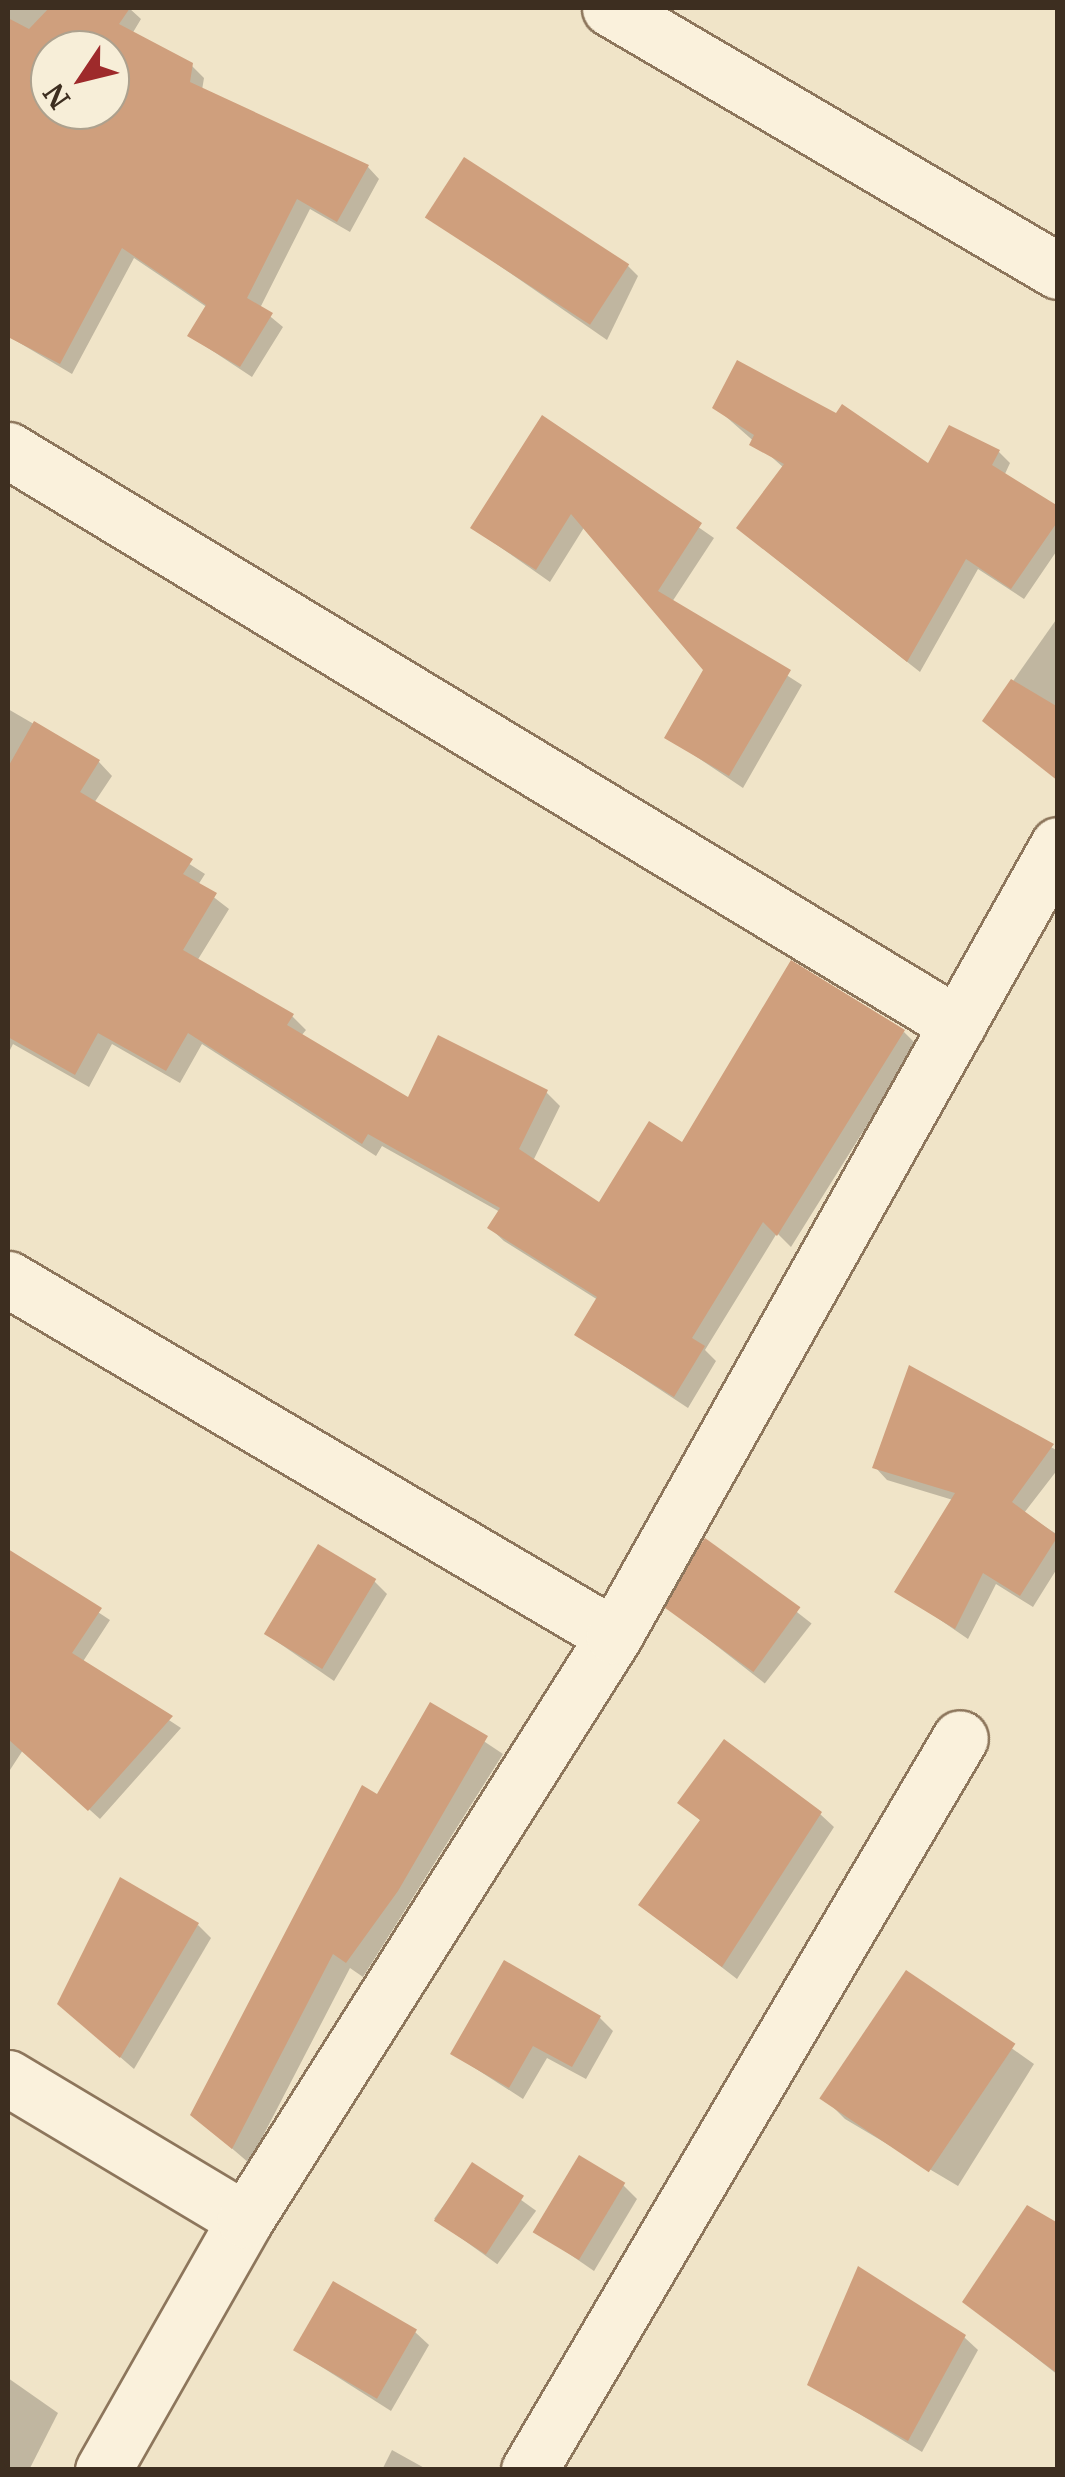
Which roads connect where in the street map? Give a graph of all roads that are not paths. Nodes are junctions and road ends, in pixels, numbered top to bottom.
1 (610, 8) edge
2 (1058, 272) edge
3 (8, 450) edge
4 (1058, 846) edge
5 (958, 1025) junction
6 (8, 1279) edge
7 (614, 1636) junction
8 (960, 1738) dead end
9 (8, 2078) edge
10 (245, 2220) junction
11 (103, 2470) edge
12 (529, 2470) edge

1 - 2 street
3 - 5 street
4 - 5 street
5 - 7 street
6 - 7 street
7 - 10 street
8 - 12 street
9 - 10 street
10 - 11 street

